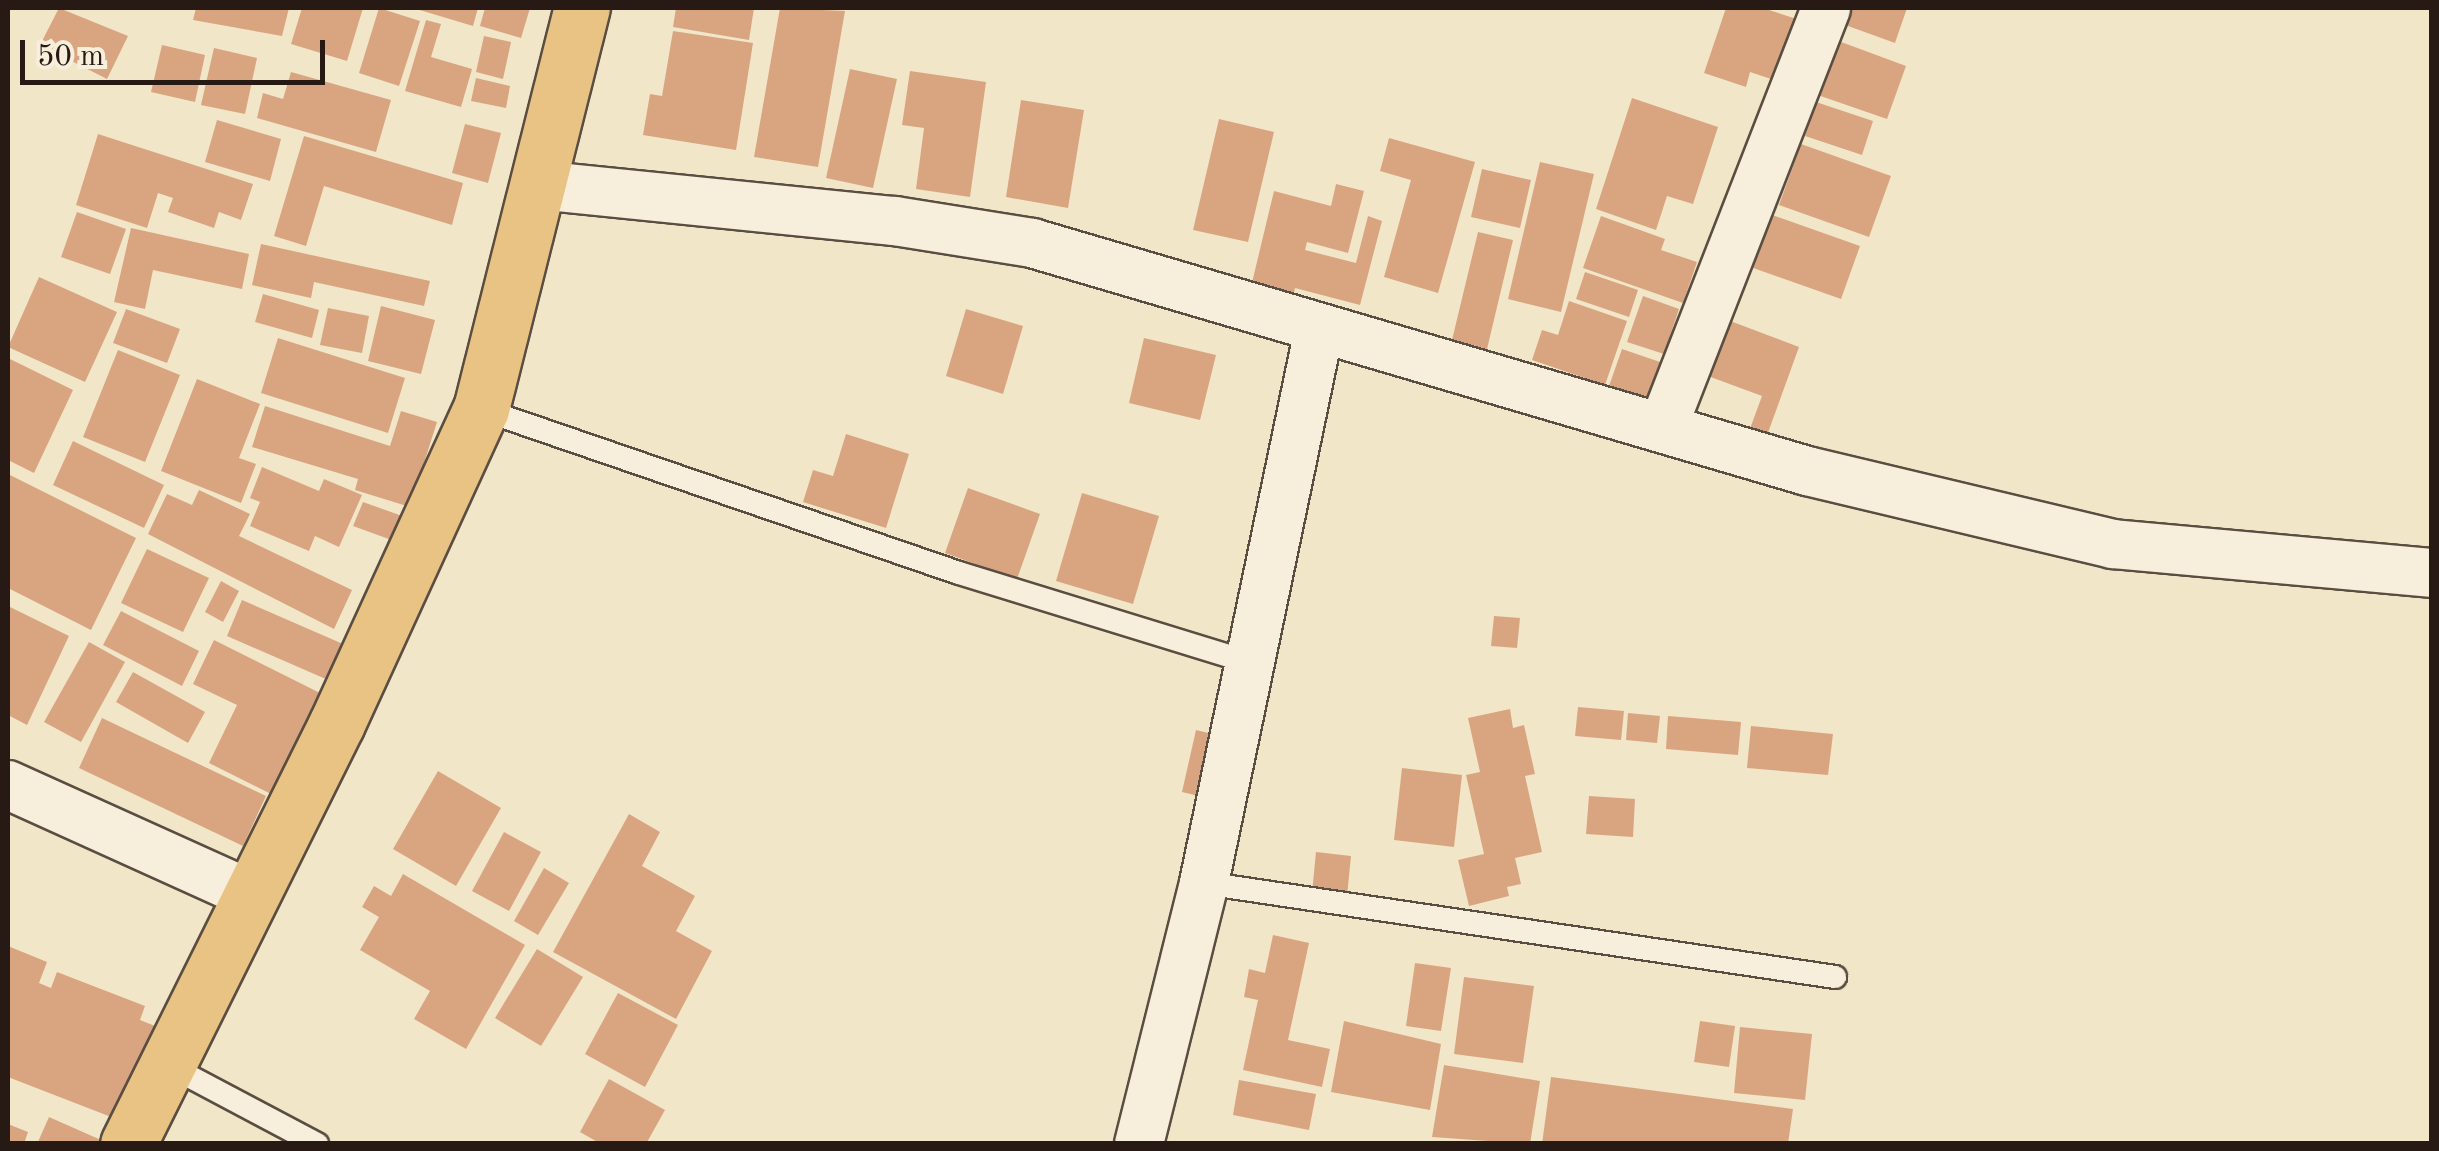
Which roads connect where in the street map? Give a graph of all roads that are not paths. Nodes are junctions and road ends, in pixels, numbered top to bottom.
1 (582, 8) edge
2 (1826, 8) edge
3 (538, 185) junction
4 (1319, 330) junction
5 (480, 409) junction
6 (1664, 424) junction
7 (2432, 573) edge
8 (1251, 662) junction
9 (8, 785) edge
10 (1204, 883) junction
11 (252, 895) junction
12 (1835, 977) dead end
13 (166, 1064) junction
14 (128, 1144) edge
15 (317, 1144) edge
16 (1139, 1144) edge

1 - 3 main road
2 - 6 street
3 - 4 street
3 - 5 main road
4 - 6 street
4 - 8 street
5 - 8 lane
5 - 11 main road
6 - 7 street
8 - 10 street
9 - 11 street
10 - 12 lane
10 - 16 street
11 - 13 main road
13 - 14 main road
13 - 15 lane

